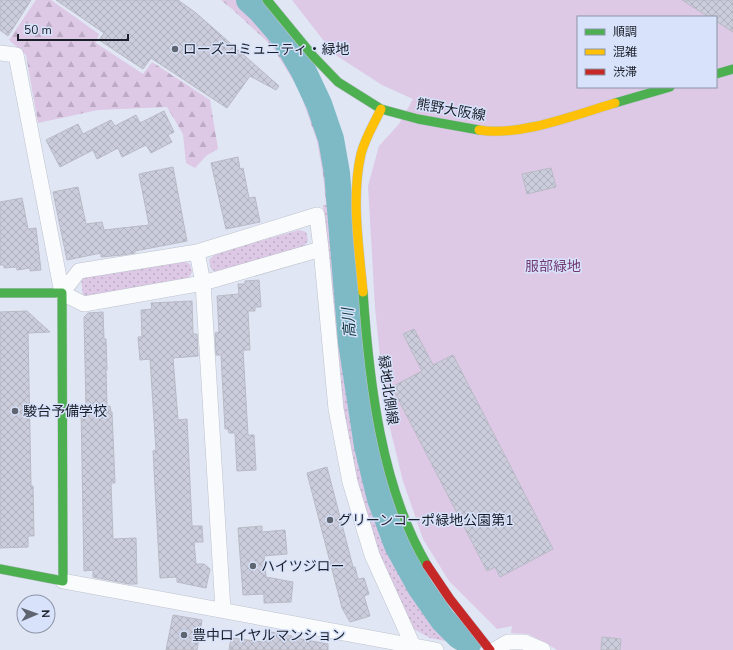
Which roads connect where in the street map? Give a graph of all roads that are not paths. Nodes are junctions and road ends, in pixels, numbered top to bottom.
1 (267, 0) edge
2 (0, 54) edge
3 (733, 69) edge
4 (717, 74) edge
5 (667, 88) edge
6 (381, 109) junction
7 (321, 249) junction
8 (197, 252) junction
9 (203, 284) junction
10 (0, 293) edge
11 (62, 293) junction
12 (0, 569) edge
13 (63, 581) junction
14 (224, 610) junction
15 (414, 648) edge
16 (436, 650) edge
17 (490, 650) edge
18 (494, 650) edge
19 (543, 650) edge

1 - 6 street, 熊野大阪線
2 - 11 street
3 - 4 street
5 - 6 street, 熊野大阪線
6 - 17 street, 緑地北側線
7 - 8 street
7 - 9 street
7 - 15 street
8 - 9 street
8 - 11 street
9 - 11 street
9 - 14 street
10 - 11 street
11 - 13 street
12 - 13 street
13 - 14 street
14 - 15 street
15 - 16 street
18 - 19 street

